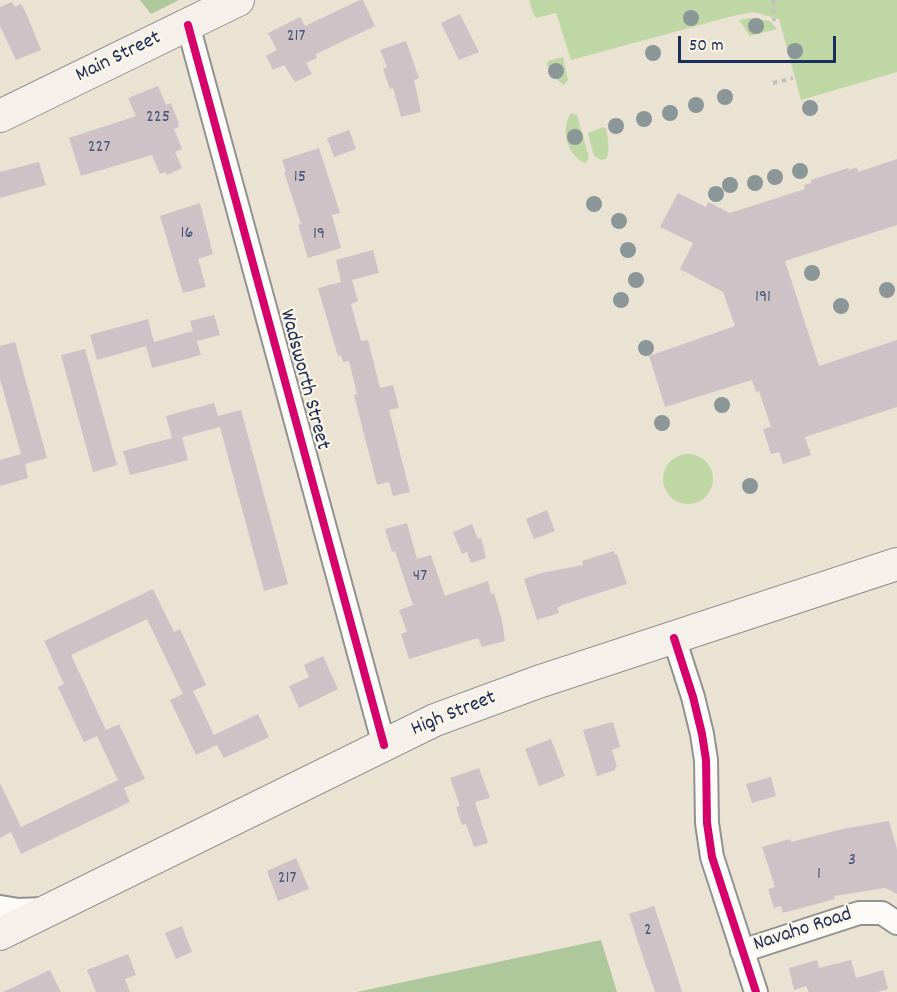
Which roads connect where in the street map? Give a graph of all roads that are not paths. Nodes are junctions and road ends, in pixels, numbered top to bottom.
1 (238, 0) edge
2 (188, 25) junction
3 (0, 116) edge
4 (897, 564) edge
5 (674, 638) junction
6 (384, 745) junction
7 (0, 910) edge
8 (44, 912) junction
9 (897, 923) edge
10 (0, 934) edge
11 (742, 951) junction
12 (756, 992) edge

1 - 2 main road, Main Street
2 - 3 main road, Main Street
2 - 6 street, Wadsworth Street
4 - 5 main road, High Street
5 - 6 main road, High Street
5 - 11 street
6 - 8 main road, High Street
7 - 8 street
8 - 10 main road, High Street
9 - 11 street, Navaho Road
11 - 12 street

